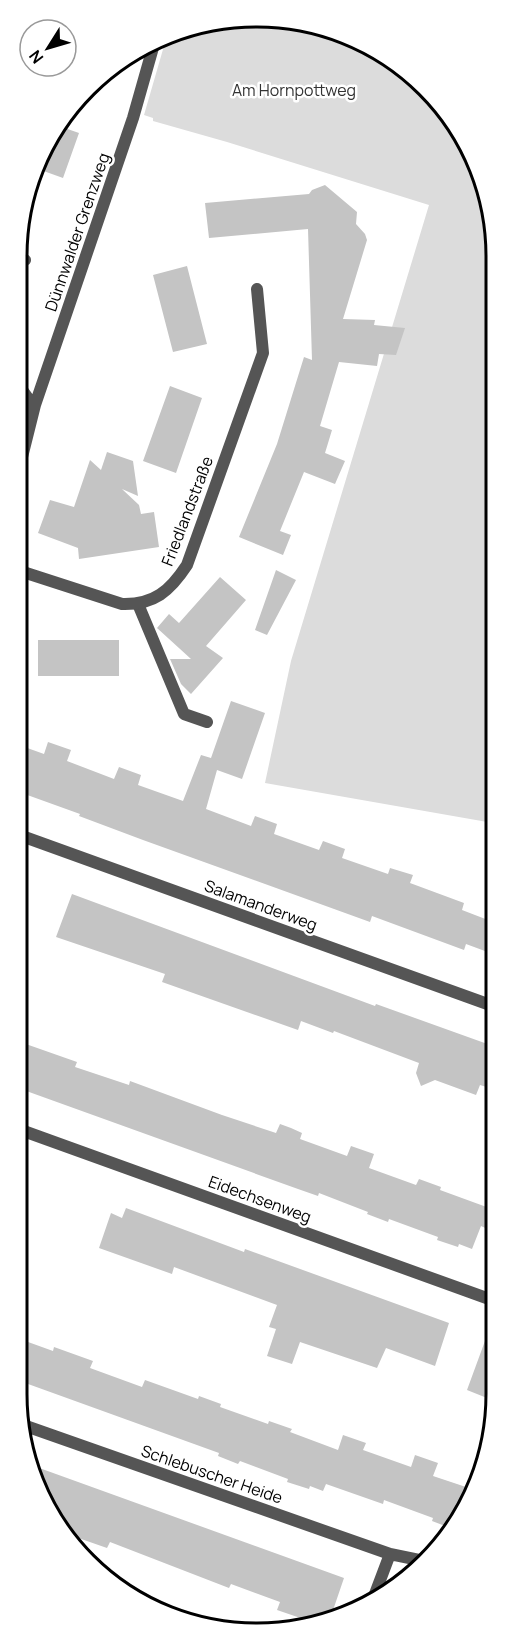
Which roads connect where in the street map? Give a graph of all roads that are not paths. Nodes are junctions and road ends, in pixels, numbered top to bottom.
1 (151, 53) edge
2 (257, 290) dead end
3 (27, 396) edge
4 (34, 407) junction
5 (27, 436) edge
6 (27, 573) edge
7 (138, 604) junction
8 (207, 722) dead end
9 (27, 839) edge
10 (486, 1003) edge
11 (27, 1132) edge
12 (486, 1298) edge
13 (30, 1427) edge
14 (390, 1554) junction
15 (415, 1559) edge
16 (377, 1588) edge

1 - 4 street, Dünnwalder Grenzweg
2 - 7 street, Friedlandstraße
3 - 4 street
4 - 5 street, Dünnwalder Grenzweg
6 - 7 street
7 - 8 street
9 - 10 street, Salamanderweg
11 - 12 street, Eidechsenweg
13 - 14 street, Schlebuscher Heide
14 - 15 street, Schlebuscher Heide
14 - 16 street

